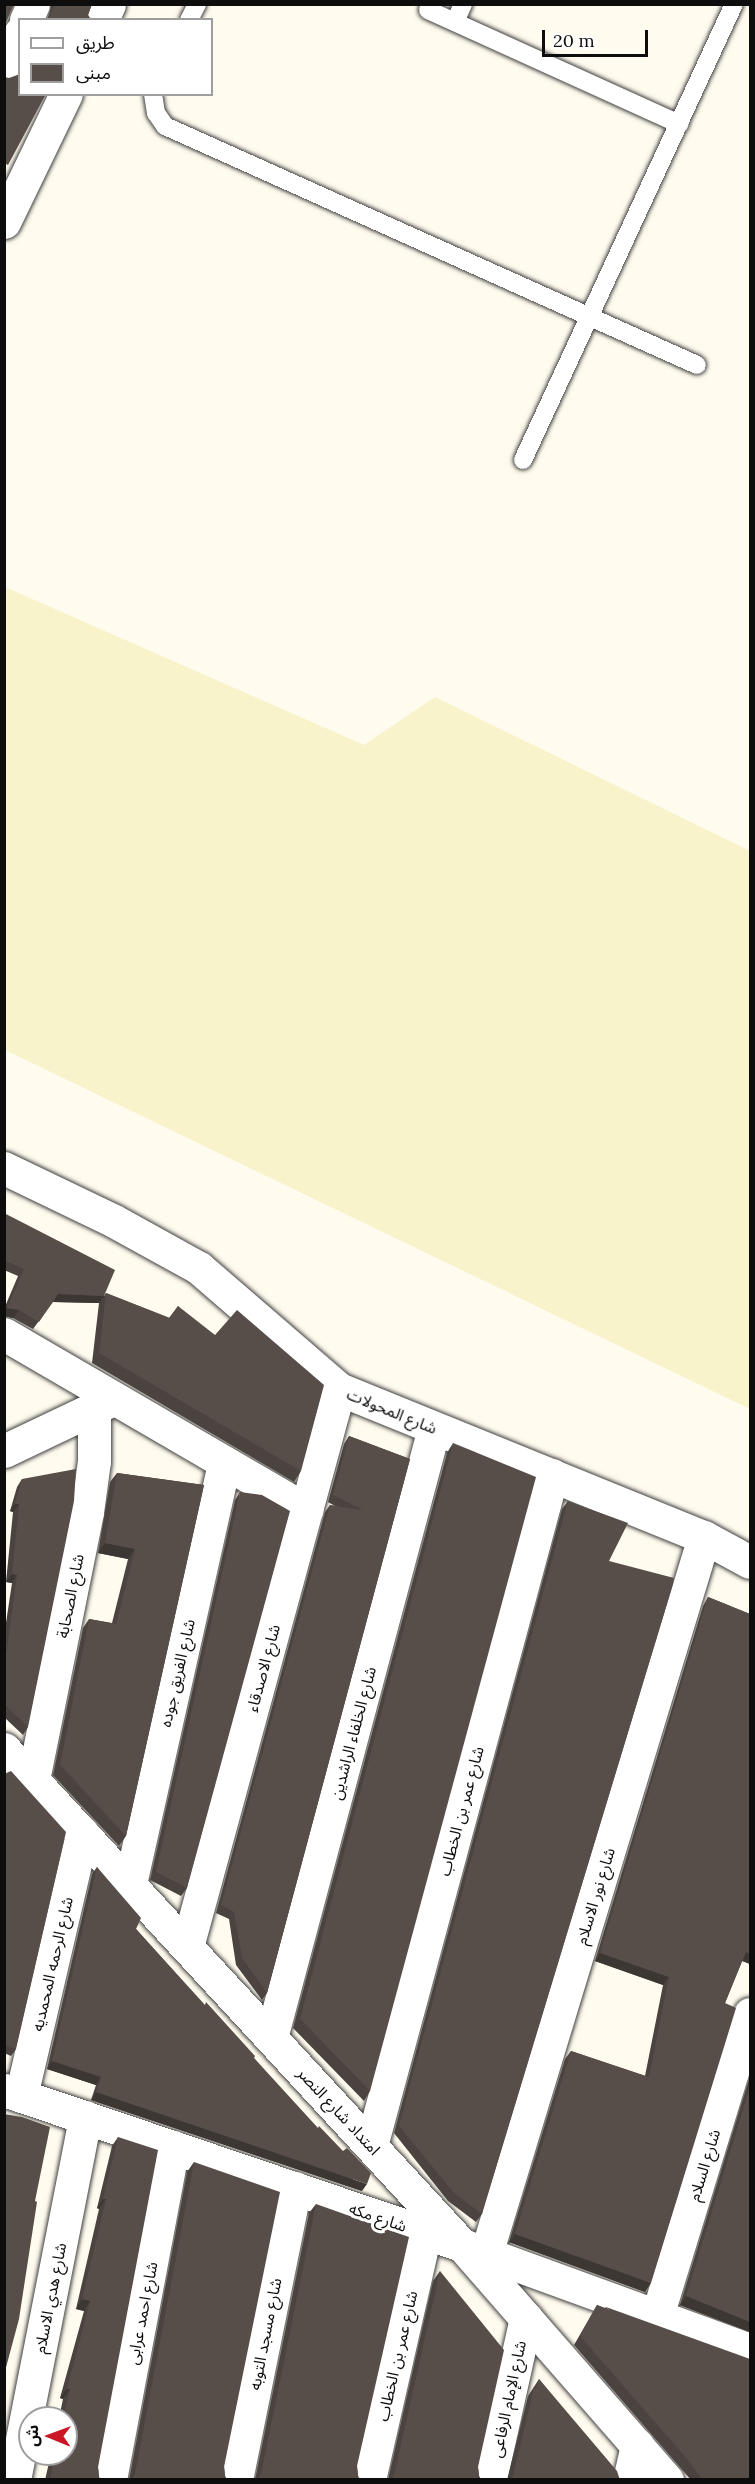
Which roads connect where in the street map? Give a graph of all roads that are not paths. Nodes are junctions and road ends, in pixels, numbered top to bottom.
1 (33, 4) edge
2 (109, 4) edge
3 (197, 4) edge
4 (463, 4) edge
5 (734, 4) edge
6 (428, 10) dead end
7 (27, 18) edge
8 (103, 18) edge
9 (190, 18) edge
10 (455, 22) junction
11 (65, 96) edge
12 (153, 96) edge
13 (678, 124) junction
14 (4, 222) edge
15 (589, 317) junction
16 (697, 365) dead end
17 (523, 460) dead end
18 (4, 1168) edge
19 (4, 1334) edge
20 (339, 1389) junction
21 (105, 1404) junction
22 (434, 1428) junction
23 (4, 1451) edge
24 (225, 1462) junction
25 (552, 1475) junction
26 (306, 1509) junction
27 (704, 1537) junction
28 (750, 1562) edge
29 (4, 1749) edge
30 (33, 1780) junction
31 (82, 1833) junction
32 (130, 1884) junction
33 (187, 1947) junction
34 (750, 2013) edge
35 (271, 2038) junction
36 (13, 2093) edge
37 (85, 2117) junction
38 (371, 2146) junction
39 (173, 2147) junction
40 (295, 2188) junction
41 (425, 2233) junction
42 (474, 2250) junction
43 (657, 2316) junction
44 (526, 2318) junction
45 (750, 2350) edge
46 (637, 2445) junction
47 (14, 2480) edge
48 (110, 2480) edge
49 (236, 2480) edge
50 (369, 2480) edge
51 (490, 2480) edge
52 (629, 2480) edge
53 (667, 2480) edge

1 - 7 street
2 - 8 street
3 - 9 lane
4 - 10 lane
5 - 13 lane
6 - 10 lane
10 - 13 lane
11 - 14 street
12 - 15 lane
13 - 15 lane
15 - 16 lane
15 - 17 lane
18 - 20 street, شارع المحولات
19 - 21 street
20 - 22 street, شارع المحولات
20 - 26 street, شارع الاصدقاء
21 - 23 street
21 - 24 street
21 - 30 street, شارع الصحابة
22 - 25 street, شارع المحولات
22 - 35 street, شارع الخلفاء الراشدين
24 - 26 street
24 - 32 street, شارع الفريق جوده
25 - 27 street, شارع المحولات
25 - 38 street, شارع عمر بن الخطاب
26 - 33 street, شارع الاصدقاء
27 - 28 street, شارع المحولات
27 - 42 street, شارع نور الاسلام
29 - 30 street, امتداد شارع النصر
30 - 31 street, امتداد شارع النصر
31 - 32 street, امتداد شارع النصر
31 - 36 street, شارع الرحمه المحمديه
32 - 33 street, امتداد شارع النصر
33 - 35 street, امتداد شارع النصر
34 - 43 street, شارع السلام
35 - 38 street, امتداد شارع النصر
36 - 37 street, شارع مكه
37 - 39 street, شارع مكه
37 - 47 street, شارع هدي الاسلام
38 - 42 street, امتداد شارع النصر
39 - 40 street, شارع مكه
39 - 48 street, شارع احمد عرابى
40 - 41 street, شارع مكه
40 - 49 street, شارع مسجد التوبه
41 - 42 street, شارع مكه
41 - 50 street, شارع عمر بن الخطاب
42 - 43 street, شارع مكه
42 - 44 street, امتداد شارع النصر
43 - 45 street, شارع مكه
44 - 46 street, امتداد شارع النصر
44 - 51 street, شارع الإمام الرفاعى
46 - 52 street
46 - 53 street, امتداد شارع النصر

